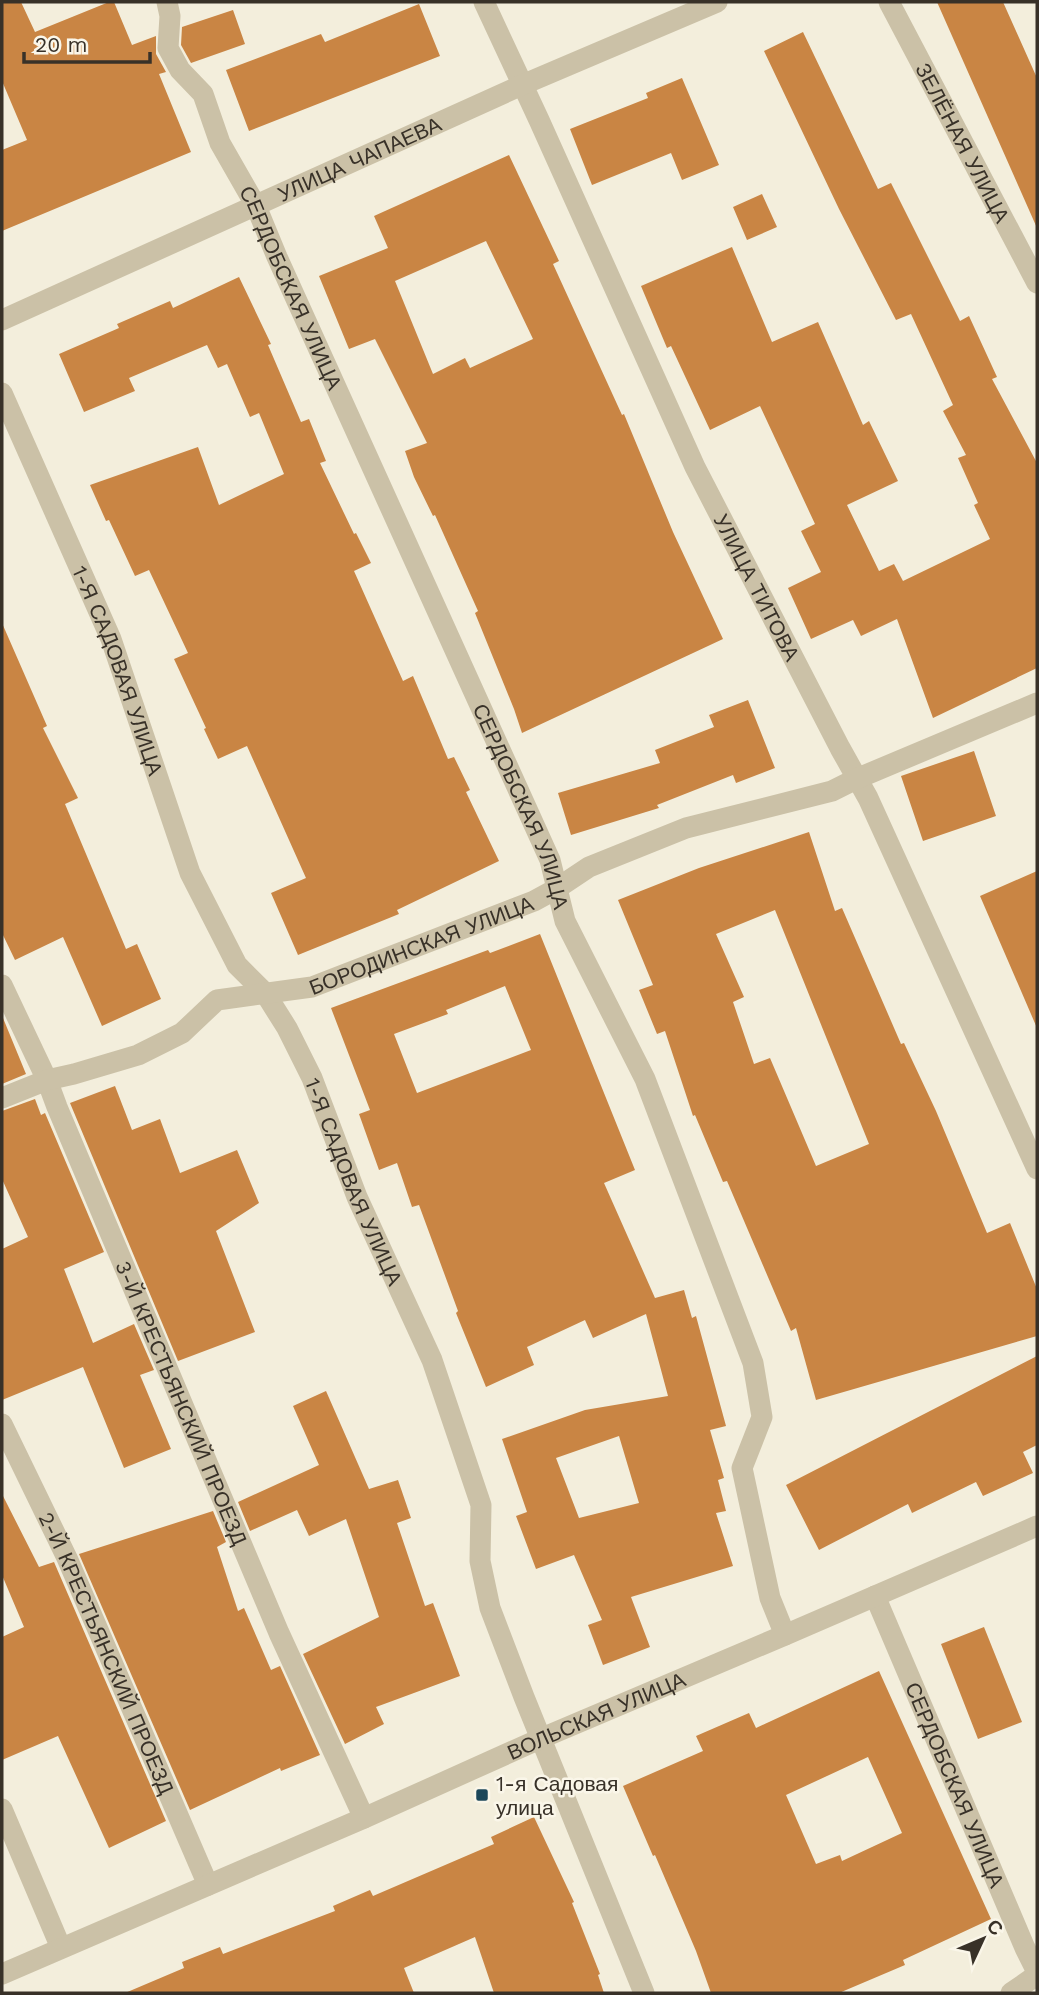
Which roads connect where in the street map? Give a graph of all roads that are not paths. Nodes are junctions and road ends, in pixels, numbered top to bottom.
1 (167, 2) edge
2 (484, 2) edge
3 (717, 2) edge
4 (890, 2) edge
5 (522, 85) junction
6 (256, 206) junction
7 (1037, 283) edge
8 (2, 320) edge
9 (2, 393) edge
10 (1037, 703) edge
11 (856, 779) junction
12 (556, 889) junction
13 (2, 985) edge
14 (265, 993) junction
15 (47, 1080) junction
16 (2, 1098) edge
17 (1037, 1169) edge
18 (2, 1424) edge
19 (1037, 1525) edge
20 (875, 1596) junction
21 (785, 1635) junction
22 (542, 1738) junction
23 (2, 1809) edge
24 (364, 1818) junction
25 (208, 1885) junction
26 (61, 1948) junction
27 (2, 1974) edge
28 (1037, 1974) edge
29 (644, 1993) edge
30 (1011, 1993) edge

1 - 6 street, СЕРДОБСКАЯ УЛИЦА
2 - 5 street, УЛИЦА ТИТОВА
3 - 5 street, УЛИЦА ЧАПАЕВА
4 - 7 street, ЗЕЛЁНАЯ УЛИЦА
5 - 6 street, УЛИЦА ЧАПАЕВА
5 - 11 street, УЛИЦА ТИТОВА
6 - 8 street, УЛИЦА ЧАПАЕВА
6 - 12 street, СЕРДОБСКАЯ УЛИЦА
9 - 14 street, 1-Я САДОВАЯ УЛИЦА
10 - 11 street, БОРОДИНСКАЯ УЛИЦА
11 - 12 street, БОРОДИНСКАЯ УЛИЦА
11 - 17 street, УЛИЦА ТИТОВА
12 - 14 street, БОРОДИНСКАЯ УЛИЦА
12 - 21 street, СЕРДОБСКАЯ УЛИЦА
13 - 15 street, 3-Й КРЕСТЬЯНСКИЙ ПРОЕЗД
14 - 15 street, БОРОДИНСКАЯ УЛИЦА
14 - 22 street, 1-Я САДОВАЯ УЛИЦА
15 - 16 street, БОРОДИНСКАЯ УЛИЦА
15 - 24 street, 3-Й КРЕСТЬЯНСКИЙ ПРОЕЗД
18 - 25 street, 2-Й КРЕСТЬЯНСКИЙ ПРОЕЗД
19 - 20 street, ВОЛЬСКАЯ УЛИЦА
20 - 21 street, ВОЛЬСКАЯ УЛИЦА
20 - 28 street, СЕРДОБСКАЯ УЛИЦА
21 - 22 street, ВОЛЬСКАЯ УЛИЦА
22 - 24 street, ВОЛЬСКАЯ УЛИЦА
22 - 29 street, 1-Я САДОВАЯ УЛИЦА
23 - 26 street
24 - 25 street, ВОЛЬСКАЯ УЛИЦА
25 - 26 street, ВОЛЬСКАЯ УЛИЦА
26 - 27 street, ВОЛЬСКАЯ УЛИЦА
28 - 30 street

